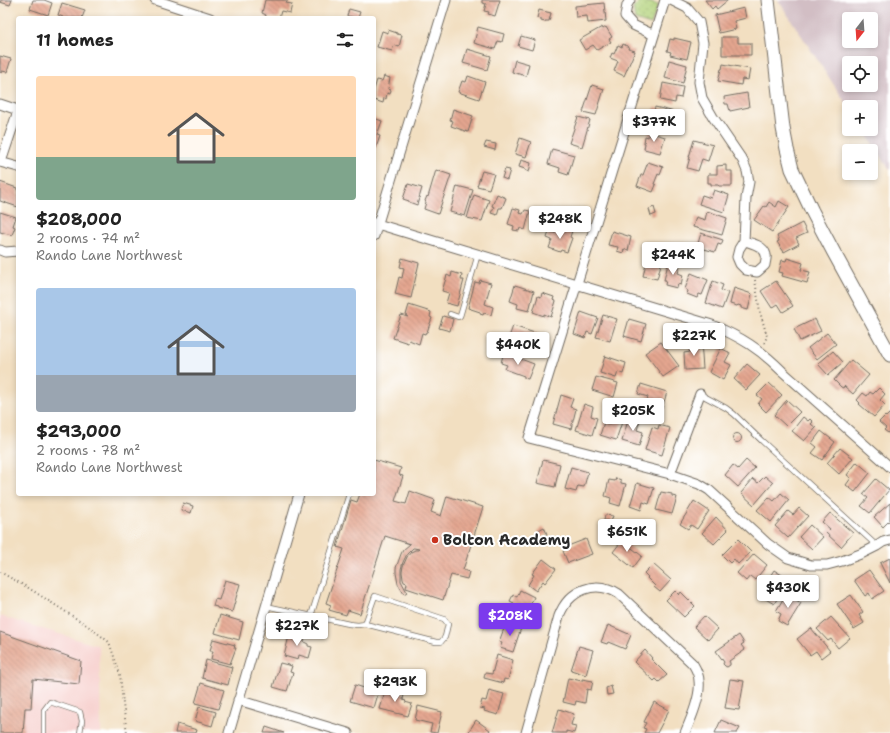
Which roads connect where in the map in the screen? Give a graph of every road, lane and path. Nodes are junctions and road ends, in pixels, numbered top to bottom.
1 (155, 0) edge
2 (446, 0) edge
3 (630, 0) edge
4 (665, 0) edge
5 (671, 0) edge
6 (768, 0) edge
7 (204, 16) edge
8 (654, 35) junction
9 (1, 107) edge
10 (16, 111) edge
11 (16, 117) edge
12 (1, 162) edge
13 (16, 166) edge
14 (376, 223) edge
15 (744, 241) junction
16 (0, 250) edge
17 (16, 251) edge
18 (478, 254) junction
19 (753, 271) junction
20 (577, 284) junction
21 (450, 314) dead end
22 (761, 352) junction
23 (890, 355) edge
24 (700, 394) joint
25 (890, 467) edge
26 (670, 474) junction
27 (298, 496) edge
28 (348, 496) edge
29 (890, 540) edge
30 (877, 546) junction
31 (0, 572) edge
32 (266, 606) junction
33 (311, 616) junction
34 (365, 624) junction
35 (238, 700) junction
36 (44, 733) edge
37 (80, 733) edge
38 (127, 733) edge
39 (229, 733) edge
40 (348, 733) edge
41 (526, 733) edge
42 (685, 733) edge

1 - 7 street
2 - 14 street
3 - 8 street
4 - 8 street
5 - 15 street
6 - 23 main road
8 - 20 street
9 - 10 street
11 - 12 street
12 - 13 street
14 - 18 street
15 - 19 street
15 - 19 street
16 - 17 street
18 - 20 street
18 - 21 lane
19 - 22 path
20 - 22 street
20 - 26 street
22 - 25 street
24 - 26 street
24 - 30 lane
26 - 30 street
27 - 32 street
28 - 33 lane
29 - 30 street
31 - 38 path
32 - 33 lane
32 - 35 street
33 - 34 lane
34 - 34 lane
35 - 39 street
35 - 40 street
36 - 37 lane
41 - 42 street

